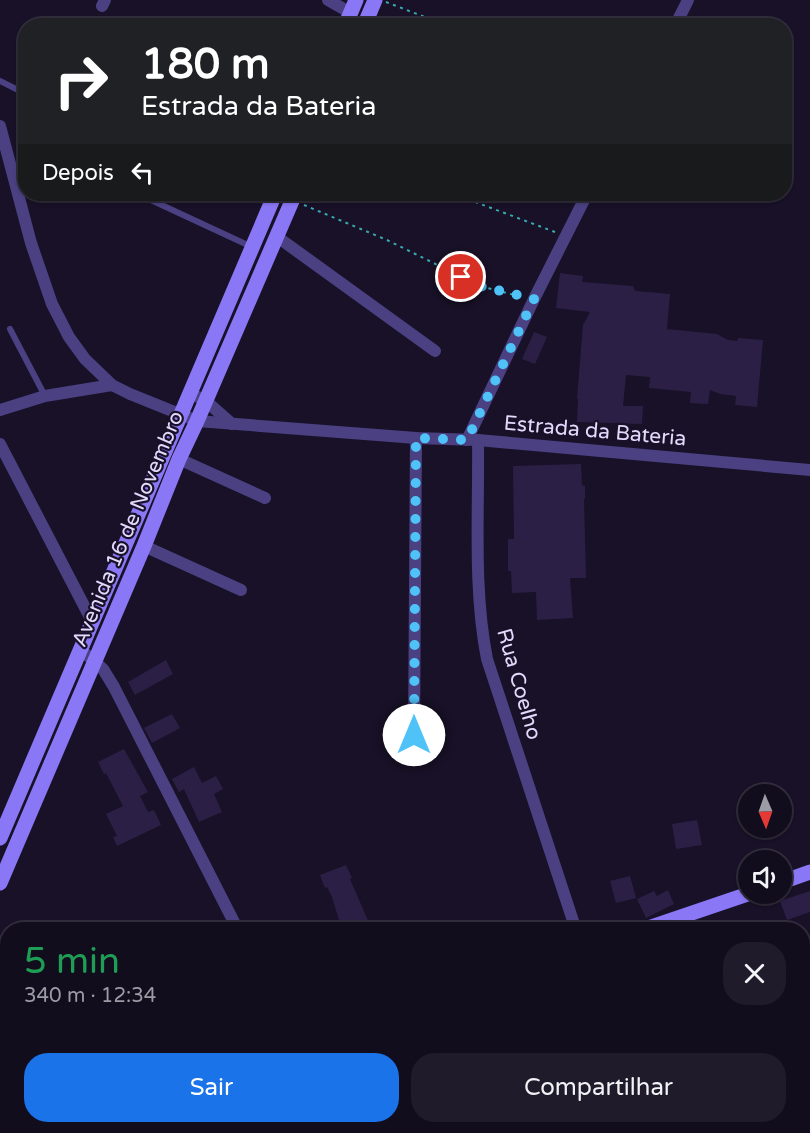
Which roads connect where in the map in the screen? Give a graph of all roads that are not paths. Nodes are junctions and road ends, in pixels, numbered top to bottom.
1 (328, 0) edge
2 (375, 0) edge
3 (688, 0) edge
4 (350, 13) edge
5 (367, 18) edge
6 (679, 18) edge
7 (0, 81) edge
8 (18, 90) edge
9 (0, 126) edge
10 (18, 194) edge
11 (20, 201) edge
12 (153, 201) edge
13 (271, 201) edge
14 (292, 201) edge
15 (584, 201) edge
16 (276, 236) junction
17 (252, 247) junction
18 (10, 329) dead end
19 (435, 351) dead end
20 (112, 385) junction
21 (190, 393) junction
22 (45, 396) junction
23 (206, 401) junction
24 (0, 410) edge
25 (181, 415) junction
26 (197, 421) junction
27 (232, 424) junction
28 (416, 438) junction
29 (472, 440) junction
30 (0, 444) edge
31 (179, 459) junction
32 (810, 470) edge
33 (265, 498) dead end
34 (144, 546) junction
35 (241, 590) dead end
36 (93, 623) junction
37 (81, 650) junction
38 (94, 660) junction
39 (414, 735) dead end
40 (2, 826) edge
41 (810, 872) edge
42 (792, 878) edge
43 (0, 883) edge
44 (738, 897) edge
45 (234, 922) edge
46 (573, 922) edge
47 (666, 922) edge

1 - 4 street
2 - 5 main road
3 - 6 street
7 - 8 lane
9 - 10 street
11 - 20 street
12 - 17 lane
13 - 17 main road, Avenida 16 de Novembro
14 - 16 main road, Avenida 16 de Novembro
15 - 29 street
16 - 19 street
16 - 23 main road, Avenida 16 de Novembro
17 - 21 main road, Avenida 16 de Novembro
18 - 22 lane
20 - 22 street
20 - 25 street, Estrada da Bateria
21 - 23 street
21 - 25 main road, Avenida 16 de Novembro
22 - 24 street
23 - 26 main road, Avenida 16 de Novembro
23 - 27 street
25 - 26 street, Estrada da Bateria
25 - 36 main road, Avenida 16 de Novembro
26 - 27 street, Estrada da Bateria
26 - 31 main road, Avenida 16 de Novembro
27 - 28 street, Estrada da Bateria
28 - 29 street, Estrada da Bateria
28 - 39 street
29 - 32 street, Estrada da Bateria
29 - 46 street, Rua Coelho
30 - 36 street
31 - 33 street
31 - 34 main road, Avenida 16 de Novembro
34 - 35 street
34 - 38 main road, Avenida 16 de Novembro
36 - 37 main road, Avenida 16 de Novembro
37 - 38 street
37 - 40 main road, Avenida 16 de Novembro
38 - 43 main road, Avenida 16 de Novembro
38 - 45 street
41 - 42 main road
44 - 47 main road

